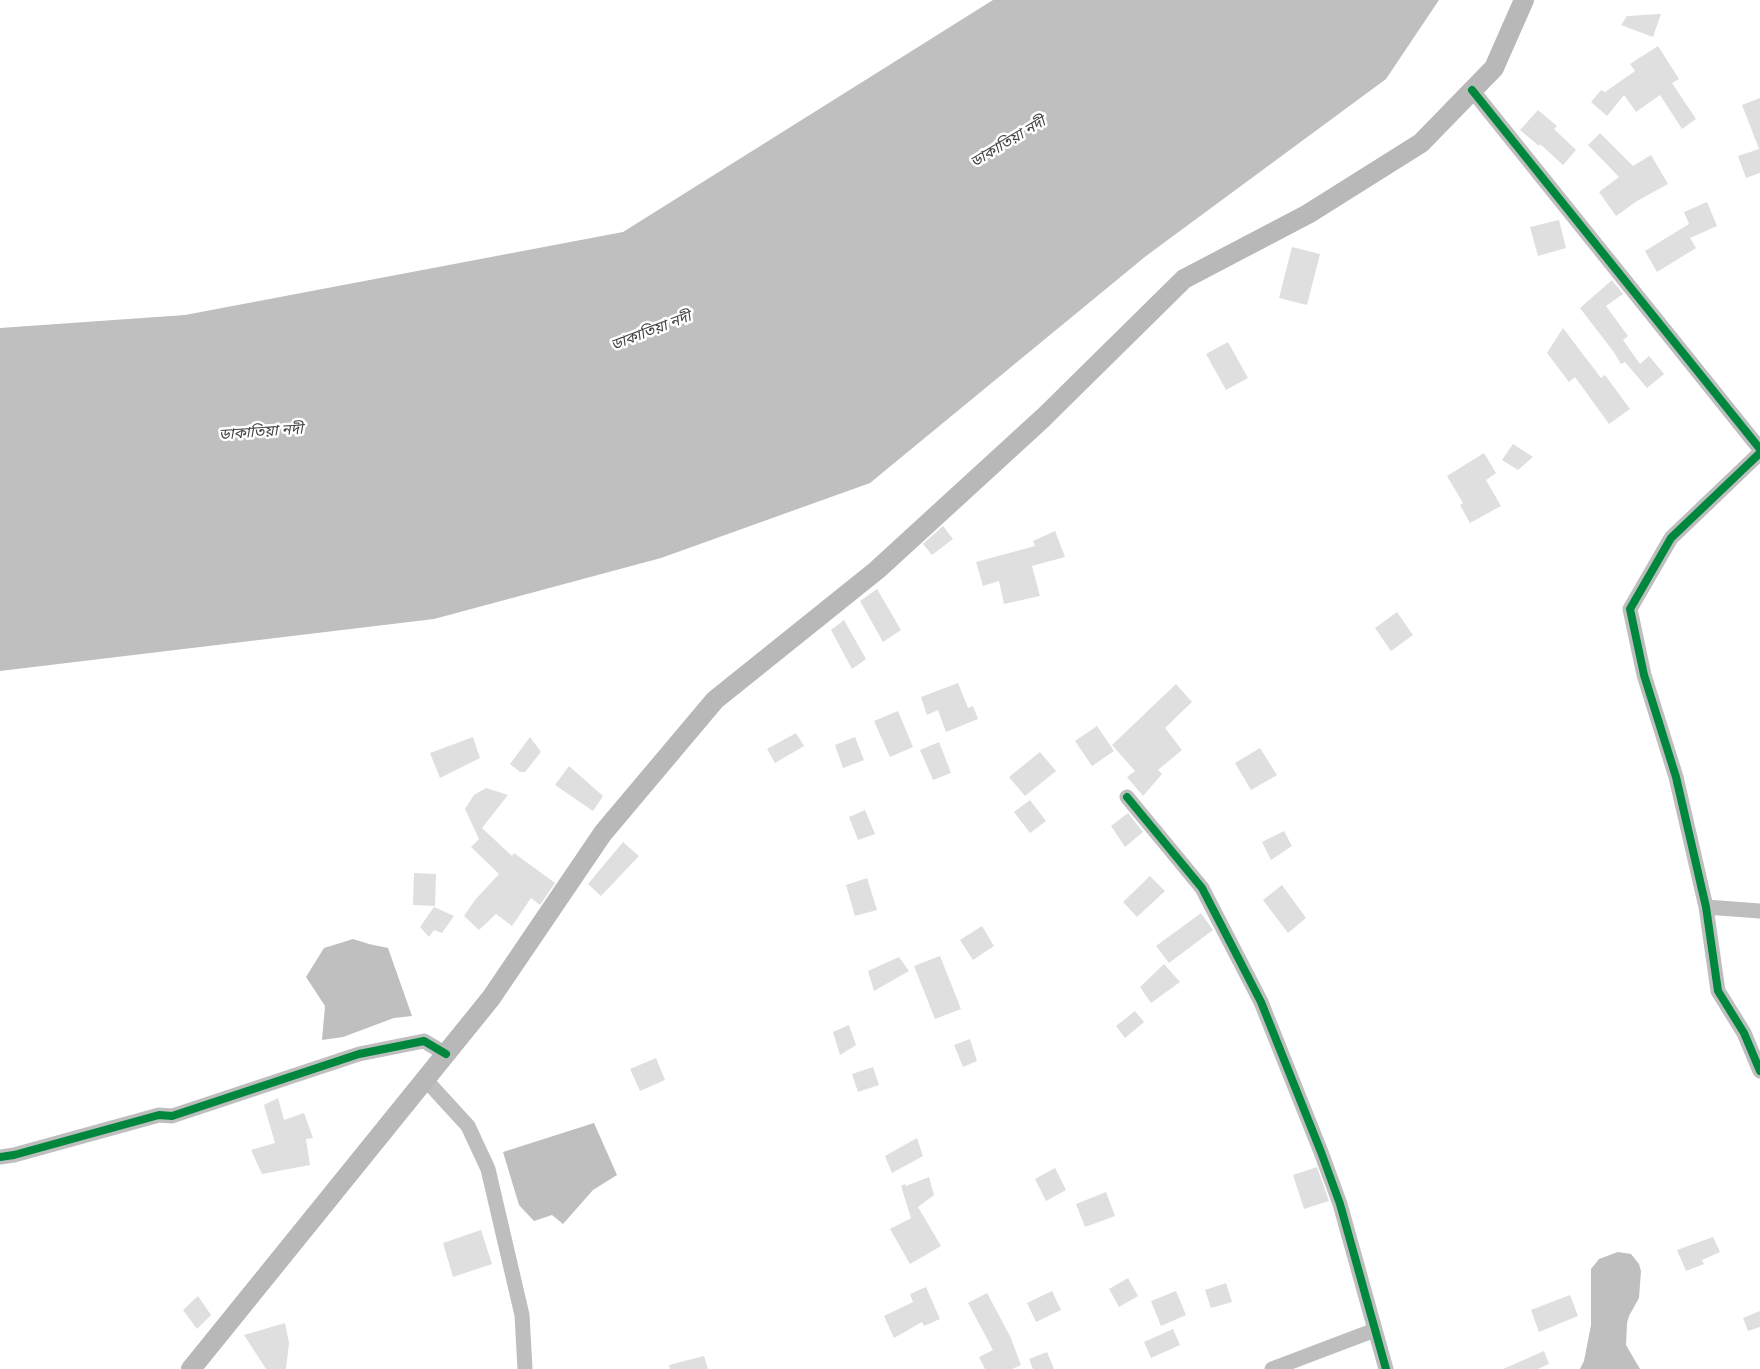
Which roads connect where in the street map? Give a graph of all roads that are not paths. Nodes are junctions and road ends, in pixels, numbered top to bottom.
1 (1524, 0) edge
2 (1472, 90) junction
3 (1760, 451) edge
4 (1127, 796) dead end
5 (1706, 907) junction
6 (1760, 911) edge
7 (446, 1054) junction
8 (1760, 1071) edge
9 (425, 1079) junction
10 (0, 1157) edge
11 (1375, 1330) junction
12 (191, 1369) edge
13 (525, 1369) edge
14 (1272, 1369) edge
15 (1386, 1369) edge

1 - 2 main road
2 - 3 street
2 - 7 main road
3 - 5 street
4 - 11 street
5 - 6 street
5 - 8 street
7 - 9 main road
7 - 10 street
9 - 12 main road
9 - 13 street
11 - 14 street
11 - 15 street

